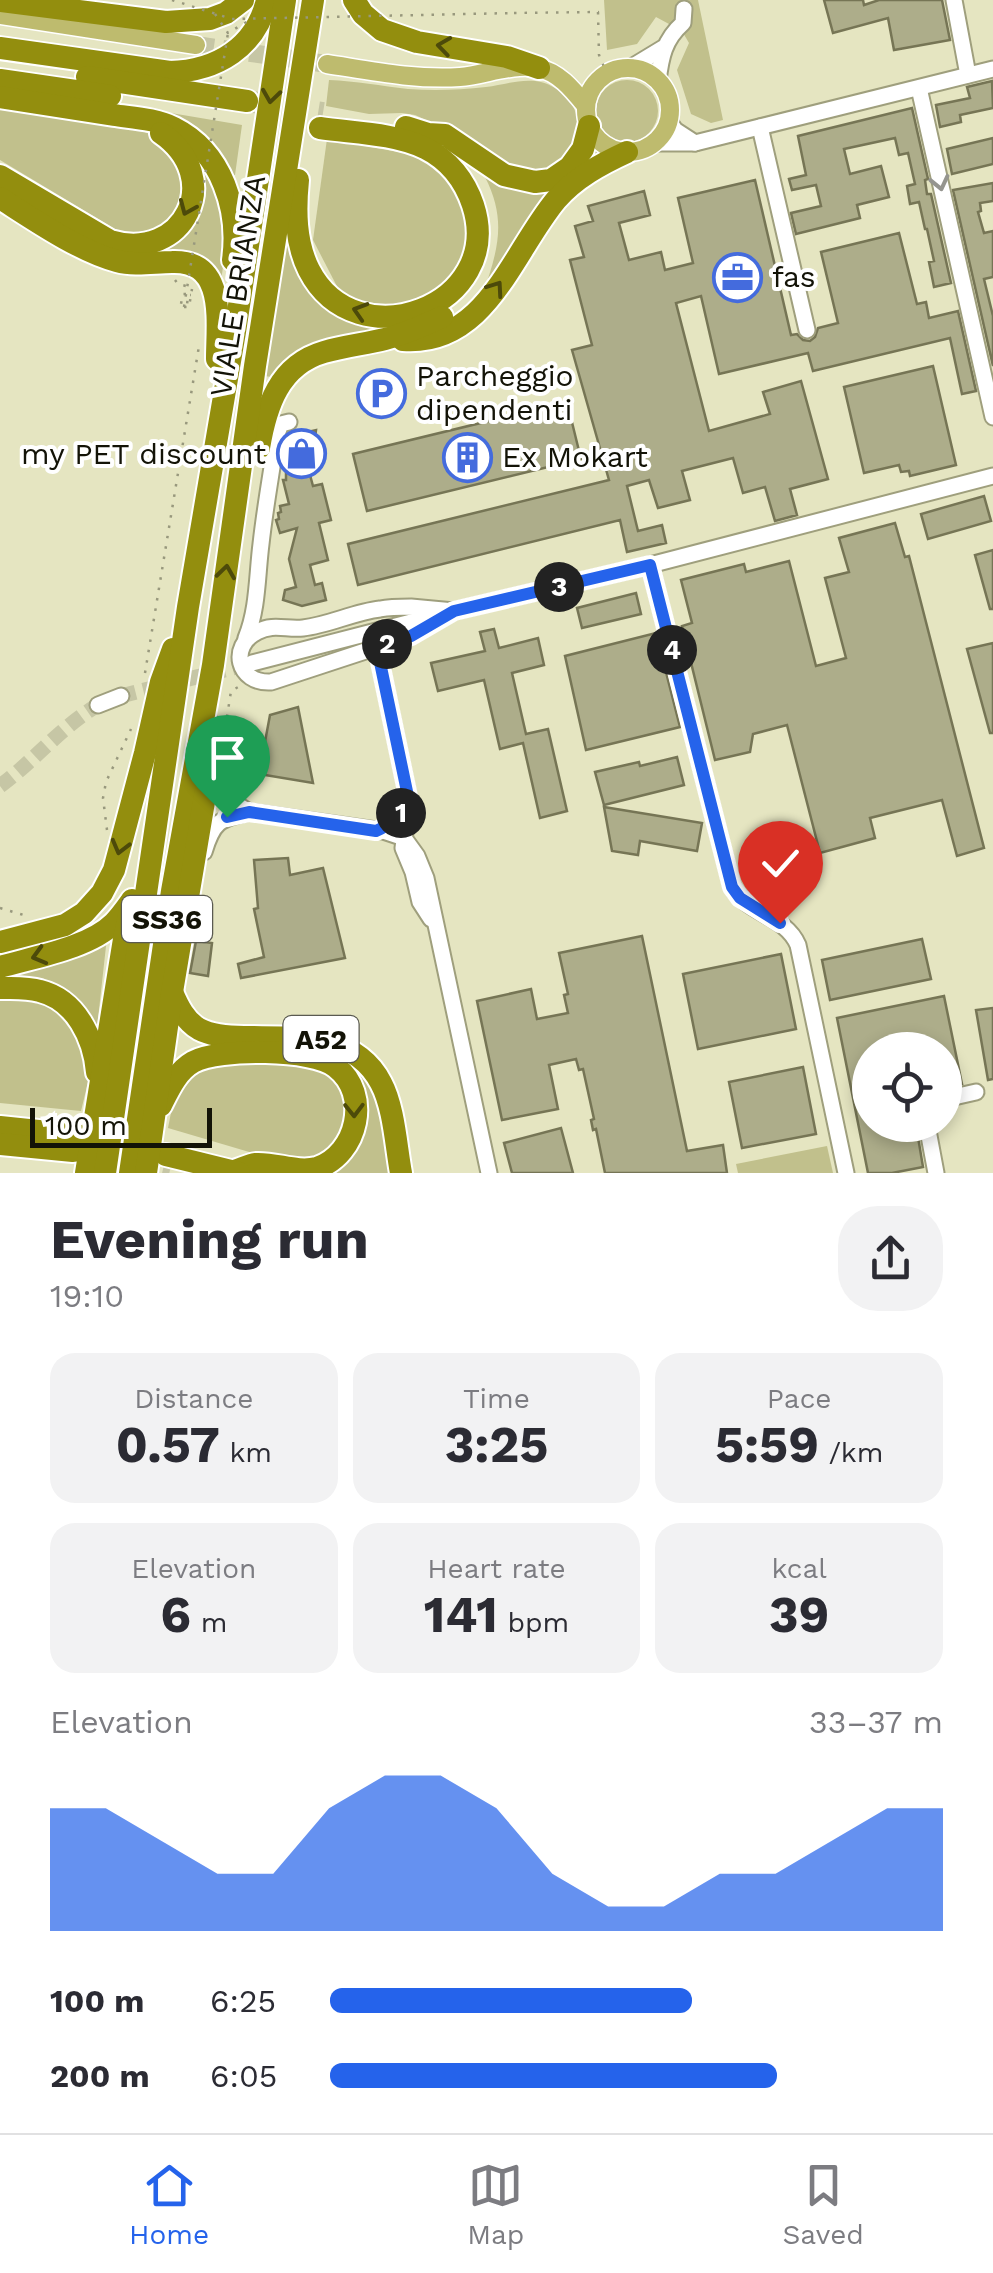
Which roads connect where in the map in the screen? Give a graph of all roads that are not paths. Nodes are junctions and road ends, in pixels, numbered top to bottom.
1 (267, 0) edge
2 (285, 0) edge
3 (313, 0) edge
4 (354, 0) edge
5 (954, 0) edge
6 (0, 1) edge
7 (247, 10) edge
8 (0, 15) edge
9 (674, 31) dead end
10 (196, 44) tunnel mouth
11 (0, 48) edge
12 (663, 48) junction
13 (0, 64) edge
14 (328, 64) tunnel mouth
15 (630, 68) junction
16 (993, 68) edge
17 (549, 72) junction
18 (605, 75) junction
19 (968, 75) junction
20 (0, 80) edge
21 (658, 81) junction
22 (919, 88) junction
23 (299, 90) junction
24 (0, 97) edge
25 (121, 116) junction
26 (587, 116) junction
27 (669, 120) junction
28 (760, 126) junction
29 (428, 134) junction
30 (695, 143) junction
31 (654, 144) junction
32 (627, 152) junction
33 (0, 176) edge
34 (0, 198) edge
35 (807, 330) dead end
36 (384, 339) junction
37 (217, 359) junction
38 (993, 417) edge
39 (288, 422) dead end
40 (217, 428) junction
41 (993, 476) edge
42 (240, 480) junction
43 (650, 565) junction
44 (256, 598) junction
45 (188, 607) junction
46 (454, 611) junction
47 (278, 626) junction
48 (244, 641) junction
49 (377, 648) junction
50 (252, 662) tunnel mouth
51 (213, 665) junction
52 (121, 696) tunnel mouth
53 (98, 704) tunnel mouth
54 (216, 725) junction
55 (168, 754) junction
56 (409, 801) junction
57 (249, 812) junction
58 (376, 831) junction
59 (404, 843) junction
60 (189, 890) junction
61 (132, 900) junction
62 (0, 942) edge
63 (0, 967) edge
64 (0, 988) edge
65 (172, 992) junction
66 (976, 1092) dead end
67 (962, 1095) edge
68 (0, 1118) edge
69 (152, 1124) junction
70 (0, 1127) edge
71 (25, 1129) junction
72 (82, 1135) junction
73 (930, 1142) edge
74 (0, 1144) edge
75 (166, 1168) edge
76 (236, 1172) edge
77 (86, 1173) edge
78 (105, 1173) edge
79 (130, 1173) edge
80 (402, 1173) edge
81 (489, 1173) edge
82 (846, 1173) edge
83 (936, 1173) edge

1 - 11 highway
2 -> 40 highway, VIALE BRIANZA / SS36
3 - 23 highway, VIALE BRIANZA / SS36
17 -> 4 highway
5 - 19 street
6 - 7 highway
8 - 10 main road
9 - 12 street
12 - 15 street
12 - 21 street
13 - 20 highway
14 - 17 main road
15 - 18 main road
15 - 21 main road
16 - 19 street
17 - 18 main road
17 - 26 main road
18 - 26 main road
19 - 22 street
21 - 27 main road
22 - 28 street
22 -> 38 street
29 -> 23 highway
23 - 42 highway, VIALE BRIANZA / SS36
24 - 25 highway
25 -> 33 highway
25 - 37 highway
26 - 29 highway
26 - 32 main road
27 - 30 street
27 - 31 main road
28 - 30 street
28 - 35 street
29 - 36 highway
30 - 31 street
31 - 32 main road
36 -> 32 highway
34 - 37 highway
36 - 42 highway
37 - 40 highway
39 - 44 street
40 - 45 highway, VIALE BRIANZA / SS36
41 - 43 street
51 -> 42 highway, VIALE BRIANZA / SS36
43 - 46 street
43 - 82 street
44 - 47 street
44 - 48 street
45 - 55 highway, VIALE BRIANZA / SS36
45 -> 62 highway
46 - 47 street
46 - 49 street
46 - 50 street
47 - 48 street
48 - 49 street
49 - 56 street
51 - 54 highway
51 - 79 highway, VIALE BRIANZA / SS36
52 - 53 street
54 - 57 street
54 - 60 highway
55 - 61 highway
55 - 78 highway, VIALE BRIANZA / SS36
56 - 58 street
56 - 59 street
57 - 58 street
57 - 60 street
58 - 59 street
59 - 81 street
60 - 65 highway
61 -> 63 highway
61 - 72 highway
64 - 72 highway
65 - 69 highway
65 - 80 highway, A52
66 - 67 street
68 - 71 highway
69 - 75 highway
69 -> 76 highway
70 - 71 highway
71 - 72 highway
72 - 74 highway
72 - 77 highway
73 - 83 street
75 - 76 highway

